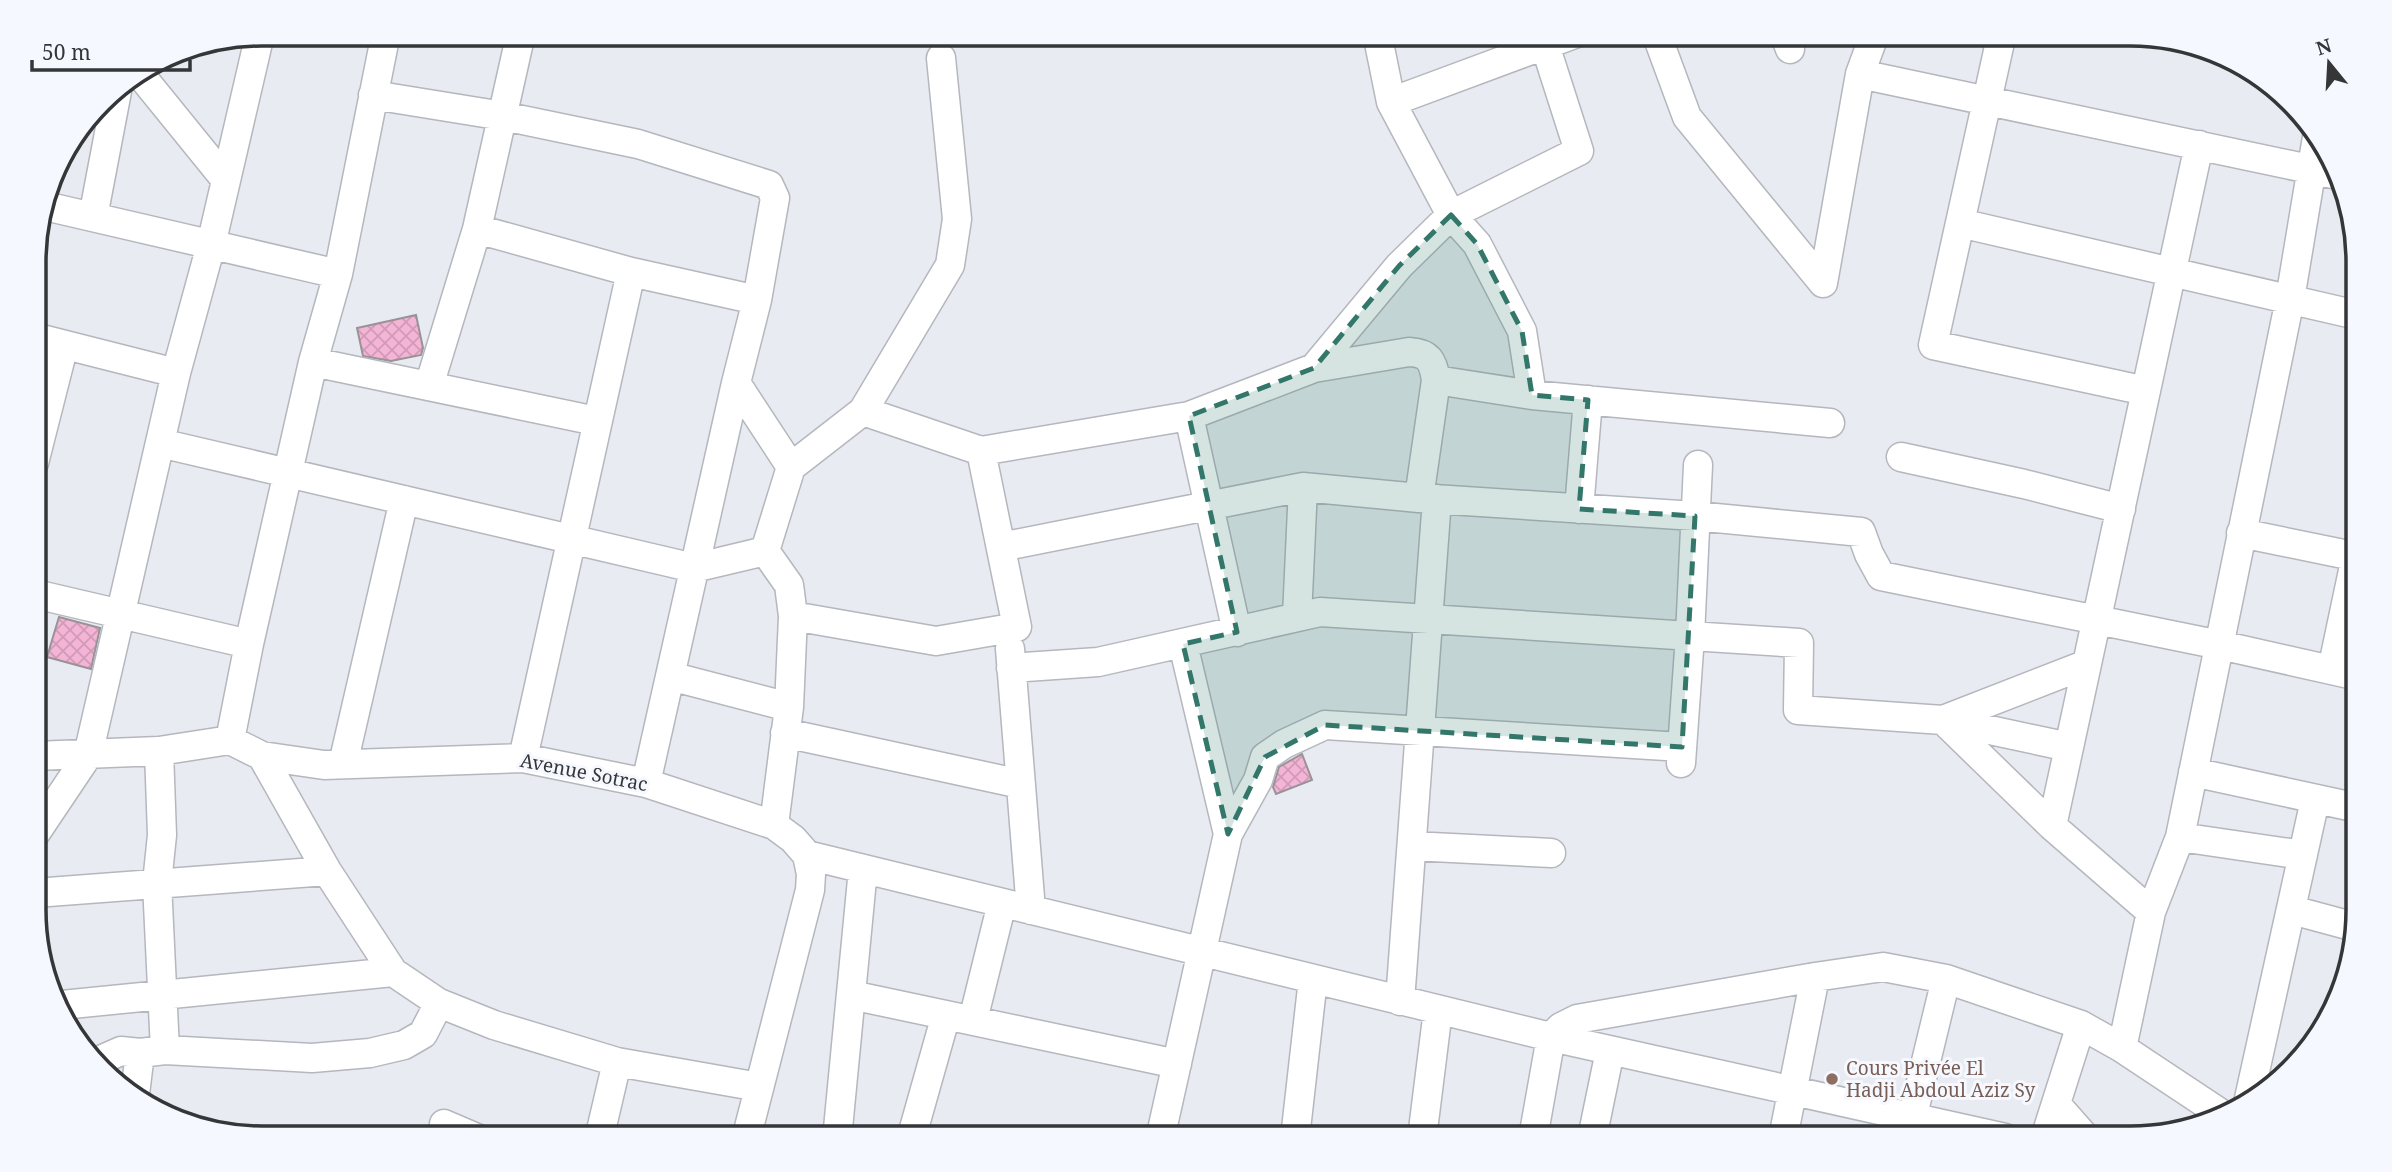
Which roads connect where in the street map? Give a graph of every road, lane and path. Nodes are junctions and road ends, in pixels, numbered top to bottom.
1 (257, 46) edge
2 (383, 46) edge
3 (518, 46) edge
4 (1380, 46) edge
5 (1542, 46) edge
6 (1545, 46) edge
7 (1661, 46) edge
8 (1870, 46) edge
9 (1999, 46) edge
10 (941, 58) dead end
11 (1860, 74) junction
12 (145, 80) edge
13 (373, 95) junction
14 (1988, 100) junction
15 (1391, 102) junction
16 (115, 104) edge
17 (503, 116) junction
18 (2199, 145) junction
19 (2322, 171) edge
20 (225, 180) junction
21 (53, 208) edge
22 (1451, 215) junction
23 (93, 217) junction
24 (1960, 223) junction
25 (477, 229) junction
26 (211, 245) junction
27 (631, 272) junction
28 (2172, 272) junction
29 (338, 274) junction
30 (2290, 299) junction
31 (757, 300) junction
32 (2346, 312) edge
33 (46, 340) edge
34 (64, 345) junction
35 (313, 362) junction
36 (1314, 368) junction
37 (176, 373) junction
38 (1436, 380) junction
39 (736, 383) junction
40 (429, 386) junction
41 (2146, 391) junction
42 (1532, 395) junction
43 (1588, 400) junction
44 (863, 411) junction
45 (46, 412) edge
46 (1189, 416) junction
47 (596, 421) junction
48 (1830, 423) dead end
49 (160, 443) junction
50 (981, 451) junction
51 (1901, 457) dead end
52 (1698, 465) dead end
53 (791, 467) junction
54 (289, 473) junction
55 (1303, 487) junction
56 (1428, 498) junction
57 (404, 500) junction
58 (1210, 505) junction
59 (1579, 509) junction
60 (2120, 509) junction
61 (1695, 516) junction
62 (2241, 533) junction
63 (570, 539) junction
64 (1001, 547) junction
65 (765, 551) junction
66 (2346, 552) edge
67 (694, 568) junction
68 (46, 597) edge
69 (121, 614) junction
70 (793, 616) junction
71 (1297, 617) junction
72 (1429, 619) junction
73 (2096, 620) junction
74 (1008, 629) junction
75 (1237, 632) junction
76 (1690, 636) junction
77 (249, 644) junction
78 (1183, 644) junction
79 (2220, 645) junction
80 (2087, 664) junction
81 (1011, 668) junction
82 (2345, 673) edge
83 (670, 676) junction
84 (787, 720) junction
85 (1943, 720) junction
86 (1421, 729) junction
87 (230, 740) junction
88 (2069, 747) junction
89 (159, 751) junction
90 (88, 755) junction
91 (46, 756) edge
92 (262, 757) junction
93 (523, 758) junction
94 (343, 764) junction
95 (2193, 772) junction
96 (646, 783) junction
97 (1021, 784) junction
98 (2315, 800) junction
99 (2346, 806) edge
100 (46, 818) edge
101 (774, 825) junction
102 (2052, 826) junction
103 (1227, 834) junction
104 (2180, 837) junction
105 (1412, 846) junction
106 (1551, 853) dead end
107 (807, 855) junction
108 (2303, 855) junction
109 (863, 869) junction
110 (327, 871) junction
111 (157, 883) junction
112 (46, 892) edge
113 (1002, 903) junction
114 (2292, 909) junction
115 (1031, 910) junction
116 (2151, 912) junction
117 (2346, 924) edge
118 (1202, 952) junction
119 (393, 972) junction
120 (1815, 977) junction
121 (1313, 979) junction
122 (1946, 979) junction
123 (851, 995) junction
124 (164, 996) junction
125 (1401, 1000) junction
126 (439, 1003) junction
127 (68, 1005) edge
128 (1438, 1010) junction
129 (946, 1015) junction
130 (974, 1020) junction
131 (2081, 1025) junction
132 (1551, 1038) junction
133 (2122, 1048) junction
134 (1610, 1051) junction
135 (153, 1052) junction
136 (105, 1058) edge
137 (617, 1062) junction
138 (1177, 1064) junction
139 (138, 1087) edge
140 (759, 1087) junction
141 (2251, 1089) edge
142 (1792, 1092) junction
143 (2056, 1104) junction
144 (2214, 1109) edge
145 (1912, 1119) junction
146 (444, 1124) dead end
147 (449, 1126) edge
148 (602, 1126) edge
149 (749, 1126) edge
150 (838, 1126) edge
151 (915, 1126) edge
152 (1163, 1126) edge
153 (1296, 1126) edge
154 (1424, 1126) edge
155 (1535, 1126) edge
156 (1594, 1126) edge
157 (1785, 1126) edge
158 (1946, 1126) edge
159 (2049, 1126) edge
160 (2075, 1126) edge

1 - 20 street
2 - 13 street
3 - 17 street
4 - 15 street
5 - 15 street
6 - 22 street
7 - 11 street
8 - 11 street
9 - 14 street
10 - 44 street
11 - 14 street
12 - 20 street
13 - 17 street
13 - 29 street
14 - 18 street
14 - 24 street
15 - 22 street
16 - 23 street
17 - 25 street
17 - 31 street
18 - 19 street
18 - 28 street
19 - 30 street
20 - 26 street
21 - 23 street
22 - 36 street
22 - 42 street
23 - 26 street
24 - 28 street
24 - 41 street
25 - 27 street
25 - 40 street
26 - 29 street
26 - 37 street
27 - 31 street
27 - 47 street
28 - 30 street
28 - 41 street
29 - 35 street
30 - 32 street
30 - 62 street
31 - 39 street
33 - 34 street
34 - 37 street
34 - 45 street
35 - 40 street
35 - 54 street
36 - 38 street
36 - 46 street
37 - 49 street
38 - 42 street
38 - 56 street
39 - 53 street
39 - 67 street
40 - 47 street
41 - 60 street
42 - 43 street
43 - 48 street
43 - 59 street
44 - 50 street
44 - 53 street
46 - 50 street
46 - 58 street
47 - 63 street
49 - 54 street
49 - 69 street
50 - 64 street
51 - 60 street
52 - 61 street
53 - 65 street
54 - 57 street
54 - 77 street
55 - 56 street
55 - 58 street
55 - 71 street
56 - 59 street
56 - 72 street
57 - 63 street
57 - 94 street
58 - 64 street
58 - 75 street
59 - 61 street
60 - 73 street
61 - 73 street
61 - 76 street
62 - 66 street
62 - 79 street
63 - 67 street
63 - 93 street
64 - 74 street
65 - 67 street
65 - 70 street
67 - 83 street
68 - 69 street
69 - 77 street
69 - 90 street
70 - 74 street
70 - 84 street
71 - 72 street
71 - 75 street
72 - 76 street
72 - 86 street
73 - 79 street
73 - 80 street
74 - 81 street
75 - 78 street
76 - 85 street
76 - 86 street
77 - 87 street
78 - 81 street
78 - 103 street
79 - 82 street
79 - 95 street
80 - 85 street
80 - 88 street
81 - 97 street
83 - 84 street
83 - 96 street
84 - 97 street
84 - 101 street
85 - 88 street
85 - 102 street
86 - 103 street
86 - 105 street
87 - 89 street
87 - 92 street
88 - 102 street
89 - 90 street
89 - 111 street
90 - 91 street
90 - 100 street
92 - 94 street, Avenue Sotrac
92 - 110 street
93 - 94 street, Avenue Sotrac
93 - 96 street, Avenue Sotrac
95 - 98 street
95 - 104 street
96 - 101 street, Avenue Sotrac
97 - 115 street
98 - 99 street
98 - 108 street
101 - 107 street, Avenue Sotrac
102 - 116 street
103 - 118 street
104 - 108 street
104 - 116 street
105 - 106 street
105 - 125 street
107 - 109 street
107 - 140 street
108 - 114 street
109 - 113 street
109 - 123 street
110 - 111 street
110 - 119 street
111 - 112 street
111 - 124 street
113 - 115 street
113 - 130 street
114 - 117 street
114 - 141 street
115 - 118 street
116 - 133 street
118 - 121 street
118 - 138 street
119 - 124 street
119 - 126 street
120 - 122 street
120 - 132 street
120 - 142 street
121 - 125 street
121 - 153 street
122 - 131 street
122 - 145 street
123 - 129 street
123 - 150 street
124 - 127 street
124 - 135 street
125 - 128 street
126 - 135 street
126 - 137 street
128 - 132 street
128 - 154 street
129 - 130 street
129 - 151 street
130 - 138 street
131 - 133 street
131 - 143 street
132 - 134 street
132 - 155 street
133 - 144 street
134 - 142 street
134 - 156 street
135 - 136 street
135 - 139 street
137 - 140 street
137 - 148 street
138 - 152 street
140 - 149 street
142 - 145 street
142 - 157 street
143 - 159 street
143 - 160 street
145 - 158 street
146 - 147 street

